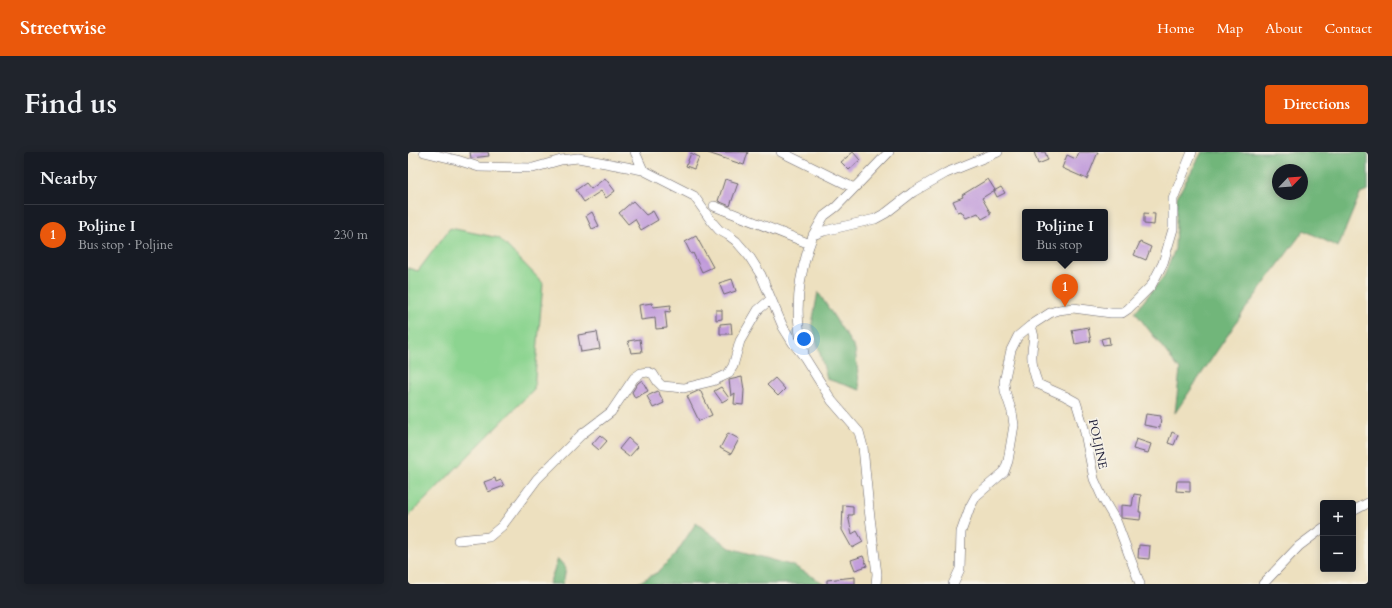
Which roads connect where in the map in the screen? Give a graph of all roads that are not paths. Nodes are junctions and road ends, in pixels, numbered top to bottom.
1 (424, 152) edge
2 (635, 152) edge
3 (781, 152) edge
4 (889, 152) edge
5 (998, 152) edge
6 (1192, 152) edge
7 (643, 170) junction
8 (854, 188) junction
9 (714, 206) dead end
10 (813, 235) junction
11 (810, 244) junction
12 (771, 299) junction
13 (1030, 326) junction
14 (805, 358) junction
15 (1368, 503) edge
16 (1356, 509) edge
17 (1320, 530) edge
18 (458, 540) dead end
19 (955, 583) edge
20 (876, 584) edge
21 (1140, 584) edge
22 (1263, 584) edge

1 - 7 street
2 - 7 street
3 - 8 street
4 - 8 street
5 - 10 street
6 - 13 street
7 - 12 street
8 - 10 street
9 - 11 street
10 - 11 street
11 - 14 street
12 - 14 street
12 - 18 street
13 - 19 street
13 - 21 street, POLJINE
14 - 20 street
15 - 16 street
17 - 22 street

